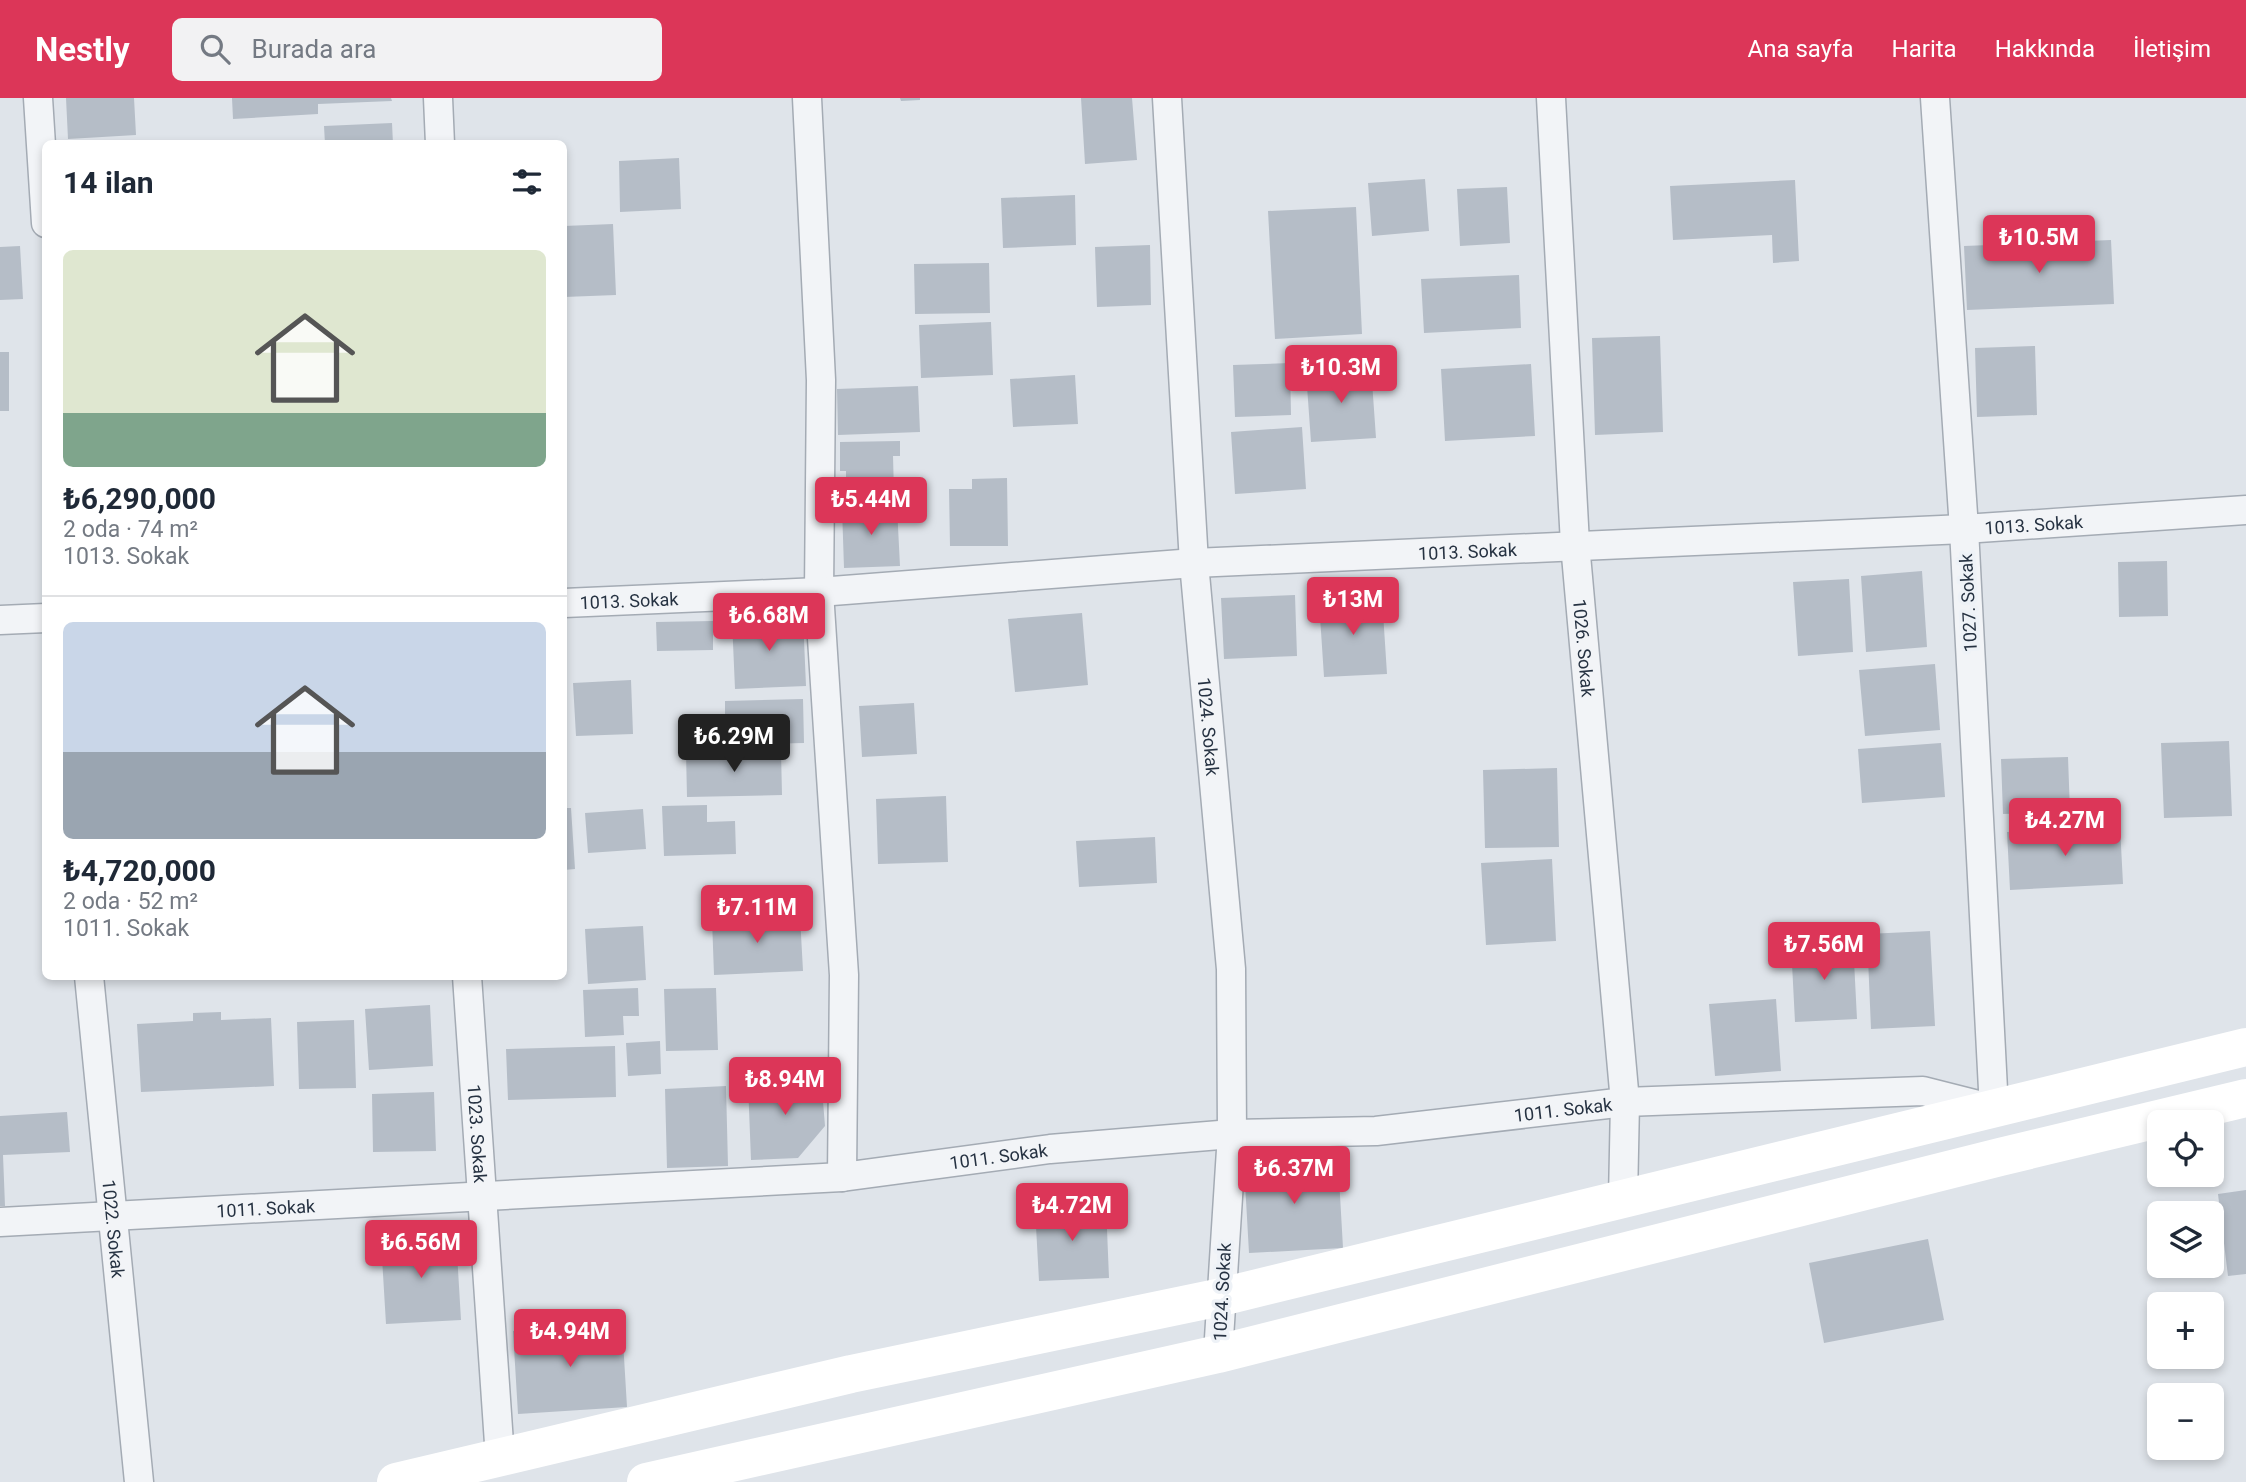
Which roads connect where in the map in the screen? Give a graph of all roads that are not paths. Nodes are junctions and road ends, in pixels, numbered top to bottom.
1 (38, 98) edge
2 (438, 98) edge
3 (807, 98) edge
4 (1167, 98) edge
5 (1551, 98) edge
6 (1935, 98) edge
7 (440, 140) edge
8 (42, 160) edge
9 (2246, 510) edge
10 (1964, 529) junction
11 (1576, 544) junction
12 (1194, 563) junction
13 (820, 592) junction
14 (567, 603) edge
15 (42, 618) edge
16 (0, 620) edge
17 (89, 980) edge
18 (467, 980) edge
19 (2246, 1047) edge
20 (2246, 1098) edge
21 (1625, 1102) junction
22 (1994, 1109) junction
23 (1231, 1134) junction
24 (842, 1177) junction
25 (481, 1198) junction
26 (1623, 1199) junction
27 (113, 1215) junction
28 (0, 1222) edge
29 (1222, 1297) junction
30 (1218, 1354) junction
31 (500, 1458) junction
32 (139, 1482) edge
33 (396, 1482) edge
34 (646, 1482) edge

1 - 8 street
2 - 7 street
3 - 13 street
4 - 12 street, 1024. Sokak
5 - 11 street, 1026. Sokak
6 - 10 street, 1027. Sokak
9 - 10 street, 1013. Sokak
10 - 11 street, 1013. Sokak
10 - 22 street, 1027. Sokak
11 - 12 street, 1013. Sokak
11 - 21 street, 1026. Sokak
12 - 13 street, 1013. Sokak
12 - 23 street, 1024. Sokak
13 - 14 street, 1013. Sokak
13 - 24 street
15 - 16 street
17 - 27 street, 1022. Sokak
18 - 25 street, 1023. Sokak
19 - 22 street
20 - 30 street
21 - 22 street, 1011. Sokak
21 - 23 street, 1011. Sokak
21 - 26 street, 1026. Sokak
22 - 26 street
23 - 24 street, 1011. Sokak
23 - 29 street, 1024. Sokak
24 - 25 street, 1011. Sokak
25 - 27 street, 1011. Sokak
25 - 31 street, 1023. Sokak
26 - 29 street
27 - 28 street, 1011. Sokak
27 - 32 street, 1022. Sokak
29 - 30 street, 1024. Sokak
29 - 31 street
30 - 34 street
31 - 33 street

